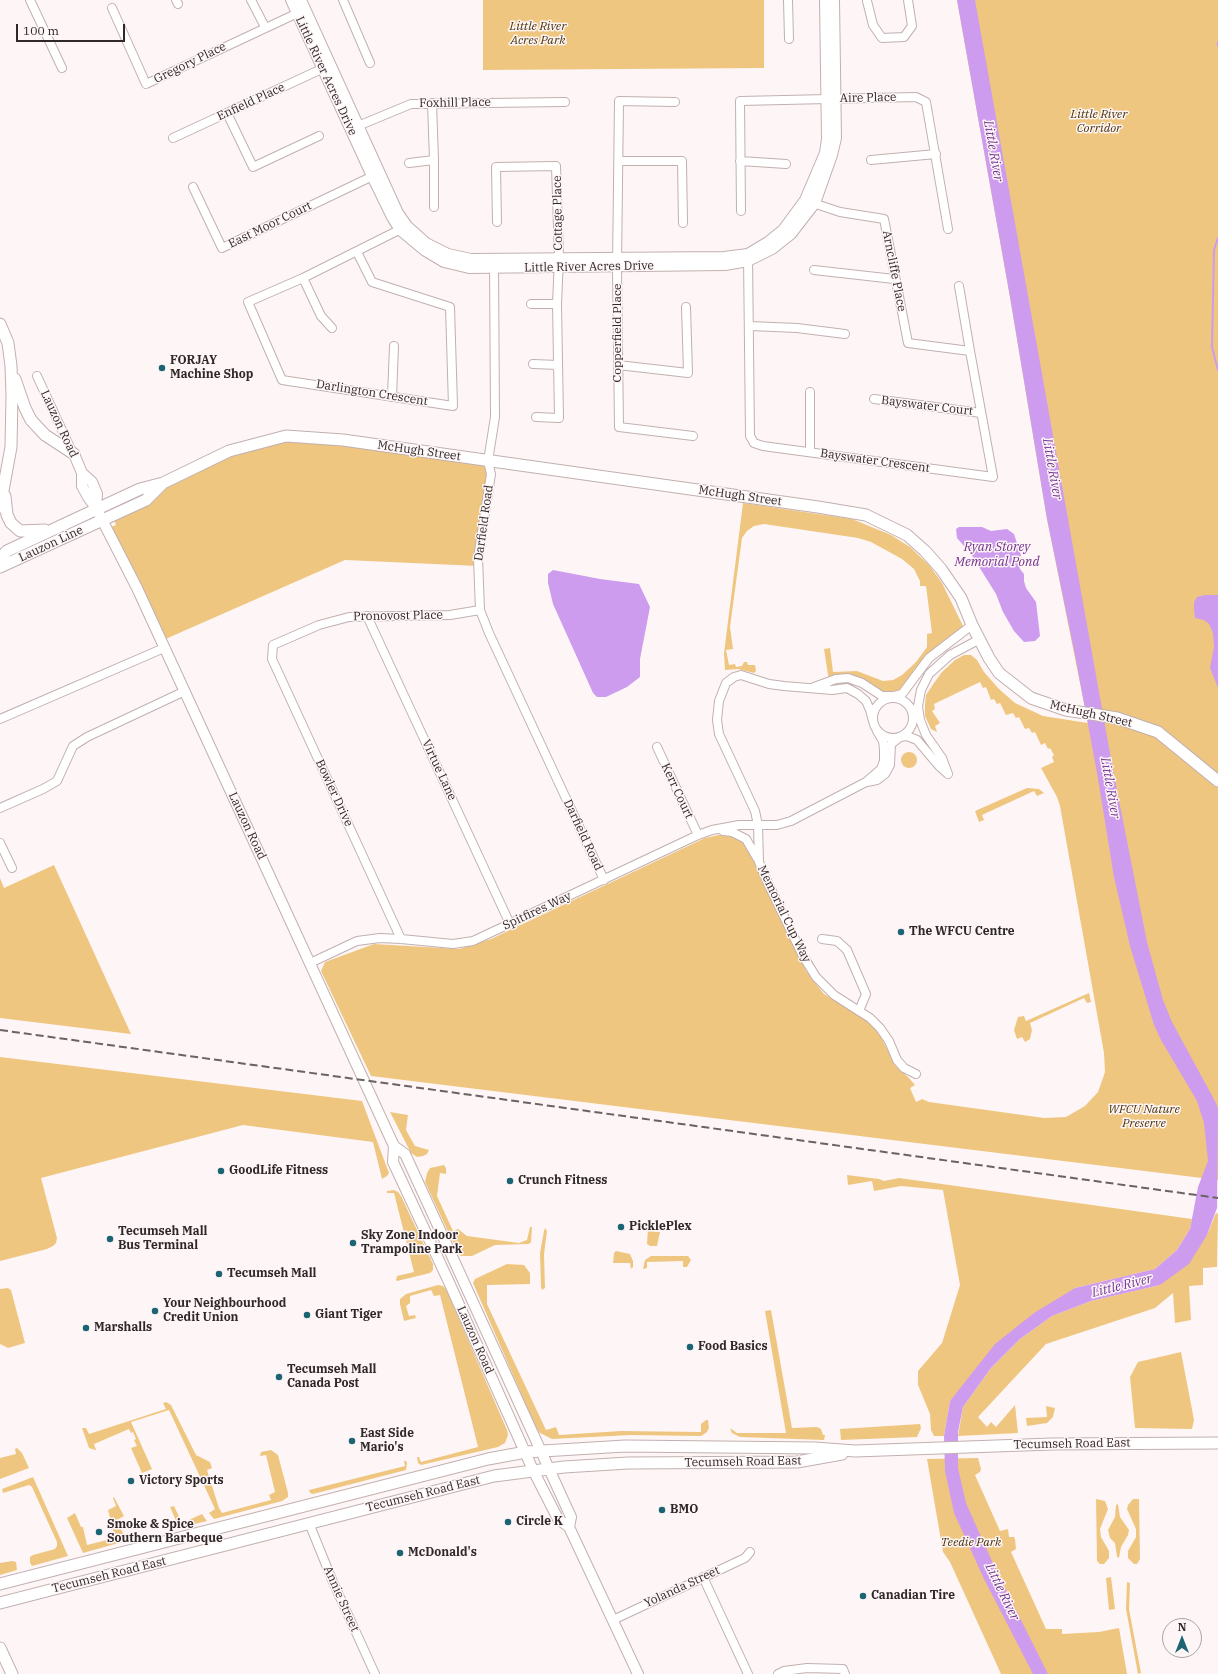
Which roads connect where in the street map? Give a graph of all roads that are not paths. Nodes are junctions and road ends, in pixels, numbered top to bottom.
1 (30, 0) edge
2 (251, 0) edge
3 (291, 0) edge
4 (343, 0) edge
5 (788, 0) edge
6 (825, 0) edge
7 (834, 0) edge
8 (908, 0) edge
9 (867, 2) dead end
10 (112, 8) dead end
11 (301, 8) edge
12 (265, 27) junction
13 (789, 39) dead end
14 (370, 63) dead end
15 (326, 67) junction
16 (62, 68) dead end
17 (831, 98) junction
18 (565, 102) dead end
19 (675, 102) dead end
20 (432, 103) junction
21 (227, 113) junction
22 (354, 128) junction
23 (319, 136) dead end
24 (173, 138) dead end
25 (936, 154) junction
26 (434, 160) junction
27 (871, 160) dead end
28 (740, 161) junction
29 (619, 162) junction
30 (409, 163) dead end
31 (786, 164) dead end
32 (376, 174) junction
33 (193, 187) dead end
34 (810, 202) junction
35 (434, 207) dead end
36 (741, 211) dead end
37 (497, 222) dead end
38 (683, 223) dead end
39 (403, 228) junction
40 (948, 229) dead end
41 (357, 252) junction
42 (748, 257) junction
43 (618, 262) junction
44 (494, 263) junction
45 (558, 263) junction
46 (814, 270) dead end
47 (304, 278) junction
48 (894, 279) junction
49 (959, 286) dead end
50 (531, 304) dead end
51 (557, 304) junction
52 (686, 307) dead end
53 (0, 324) edge
54 (750, 326) junction
55 (332, 328) dead end
56 (845, 334) dead end
57 (394, 346) dead end
58 (970, 351) junction
59 (533, 364) dead end
60 (558, 365) junction
61 (618, 365) junction
62 (11, 366) junction
63 (37, 376) dead end
64 (810, 392) dead end
65 (392, 397) junction
66 (874, 399) dead end
67 (981, 413) junction
68 (536, 417) dead end
69 (692, 436) dead end
70 (810, 452) junction
71 (74, 454) junction
72 (488, 461) junction
73 (163, 483) junction
74 (3, 488) junction
75 (0, 507) edge
76 (96, 508) junction
77 (102, 520) junction
78 (49, 530) junction
79 (0, 558) edge
80 (0, 567) edge
81 (480, 610) junction
82 (367, 616) junction
83 (972, 625) junction
84 (980, 639) junction
85 (273, 645) joint
86 (164, 648) junction
87 (813, 688) junction
88 (185, 691) junction
89 (894, 696) junction
90 (918, 706) junction
91 (913, 716) junction
92 (0, 719) edge
93 (873, 721) junction
94 (877, 731) junction
95 (900, 737) junction
96 (657, 747) dead end
97 (1218, 780) edge
98 (866, 782) junction
99 (0, 808) edge
100 (758, 825) junction
101 (712, 830) junction
102 (698, 835) junction
103 (0, 843) edge
104 (759, 862) junction
105 (12, 868) dead end
106 (604, 880) junction
107 (510, 924) junction
108 (401, 939) junction
109 (822, 939) dead end
110 (310, 963) junction
111 (859, 1011) junction
112 (916, 1074) dead end
113 (394, 1146) junction
114 (1218, 1443) edge
115 (540, 1451) junction
116 (855, 1451) junction
117 (526, 1452) junction
118 (548, 1468) junction
119 (533, 1470) junction
120 (309, 1523) junction
121 (569, 1527) junction
122 (750, 1552) dead end
123 (703, 1577) junction
124 (0, 1584) edge
125 (0, 1603) edge
126 (613, 1620) junction
127 (0, 1648) edge
128 (12, 1674) edge
129 (375, 1674) edge
130 (638, 1674) edge
131 (748, 1674) edge
132 (778, 1674) edge
133 (845, 1674) edge

1 - 16 street
2 - 12 street
3 - 11 street, Little River Acres Drive
4 - 14 street
5 - 13 street
6 - 17 street, Little River Acres Drive
7 - 17 street, Little River Acres Drive
8 - 9 street
10 - 12 street, Gregory Place
11 - 12 street, Gregory Place
11 - 15 street, Little River Acres Drive
15 - 21 street, Enfield Place
15 - 22 street, Little River Acres Drive
17 - 25 street, Aire Place
17 - 28 street, Aire Place
17 - 34 street, Little River Acres Drive
18 - 20 street, Foxhill Place
19 - 29 street, Copperfield Place
20 - 22 street, Foxhill Place
20 - 26 street
21 - 23 street
21 - 24 street, Enfield Place
22 - 32 street, Little River Acres Drive
25 - 27 street
25 - 40 street, Aire Place
26 - 30 street
26 - 35 street
28 - 31 street
28 - 36 street, Aire Place
29 - 38 street
29 - 43 street, Copperfield Place
32 - 33 street, East Moor Court
32 - 39 street, Little River Acres Drive
34 - 42 street, Little River Acres Drive
34 - 48 street, Arncliffe Place
37 - 45 street, Cottage Place
39 - 41 street, Darlington Crescent
39 - 44 street, Little River Acres Drive
41 - 47 street, Darlington Crescent
41 - 65 street, Darlington Crescent
42 - 43 street, Little River Acres Drive
42 - 54 street, Bayswater Crescent
43 - 45 street, Little River Acres Drive
43 - 61 street, Copperfield Place
44 - 45 street, Little River Acres Drive
44 - 72 street, Darfield Road
45 - 51 street, Cottage Place
46 - 48 street
47 - 55 street
47 - 65 street, Darlington Crescent
48 - 58 street, Arncliffe Place
49 - 58 street, Bayswater Crescent
50 - 51 street
51 - 60 street, Cottage Place
52 - 61 street
53 - 62 main road
54 - 56 street
54 - 70 street, Bayswater Crescent
57 - 65 street
58 - 67 street, Bayswater Crescent
59 - 60 street
60 - 68 street, Cottage Place
61 - 69 street, Copperfield Place
62 - 71 main road
62 - 74 main road
63 - 71 street, Lauzon Road
64 - 70 street
66 - 67 street, Bayswater Court
67 - 70 street, Bayswater Crescent
71 - 76 street, Lauzon Road
72 - 73 main road, McHugh Street
72 - 81 street, Darfield Road
72 - 83 main road, McHugh Street
73 - 76 main road, McHugh Street
73 - 77 main road, McHugh Street
74 - 75 main road
74 - 78 main road
76 - 77 street, Lauzon Road
76 - 78 main road, Lauzon Line
77 - 80 main road, Lauzon Line
77 - 86 street, Lauzon Road
78 - 79 main road, Lauzon Line
81 - 82 street, Pronovost Place
81 - 106 street, Darfield Road
82 - 85 street, Pronovost Place
82 - 107 street, Virtue Lane
83 - 84 main road, McHugh Street
83 - 89 street
84 - 90 street
84 - 97 main road, McHugh Street
85 - 108 street, Bowler Drive
86 - 88 street, Lauzon Road
86 - 92 street
87 - 89 street
87 - 93 street, Memorial Cup Way
87 - 100 street, Memorial Cup Way
88 - 99 street
88 - 110 street, Lauzon Road
89 - 91 street
89 - 93 street
90 - 91 street
90 - 95 street
91 - 95 street
93 - 94 street
94 - 95 street
94 - 98 street
95 - 98 street
96 - 102 street, Kerr Court
98 - 100 street
100 - 101 street, Spitfires Way
100 - 104 street, Memorial Cup Way
101 - 102 street, Spitfires Way
101 - 104 street
102 - 106 street, Spitfires Way
103 - 105 street
104 - 111 street, Memorial Cup Way
106 - 107 street, Spitfires Way
107 - 108 street, Spitfires Way
108 - 110 street, Spitfires Way
109 - 111 street
110 - 113 street, Lauzon Road
111 - 112 street, Memorial Cup Way
113 - 115 street, Lauzon Road
113 - 117 street, Lauzon Road
114 - 116 main road, Tecumseh Road East
115 - 116 main road, Tecumseh Road East
115 - 117 main road, Tecumseh Road East
115 - 118 street, Lauzon Road
116 - 118 main road, Tecumseh Road East
117 - 119 street, Lauzon Road
117 - 124 main road, Tecumseh Road East
118 - 119 main road, Tecumseh Road East
118 - 121 street, Lauzon Road
119 - 120 main road, Tecumseh Road East
119 - 121 street, Lauzon Road
120 - 125 main road, Tecumseh Road East
120 - 129 street, Annie Street
121 - 126 street, Lauzon Road
122 - 123 street, Yolanda Street
123 - 126 street, Yolanda Street
123 - 131 street
126 - 130 street, Lauzon Road
127 - 128 main road
132 - 133 street

